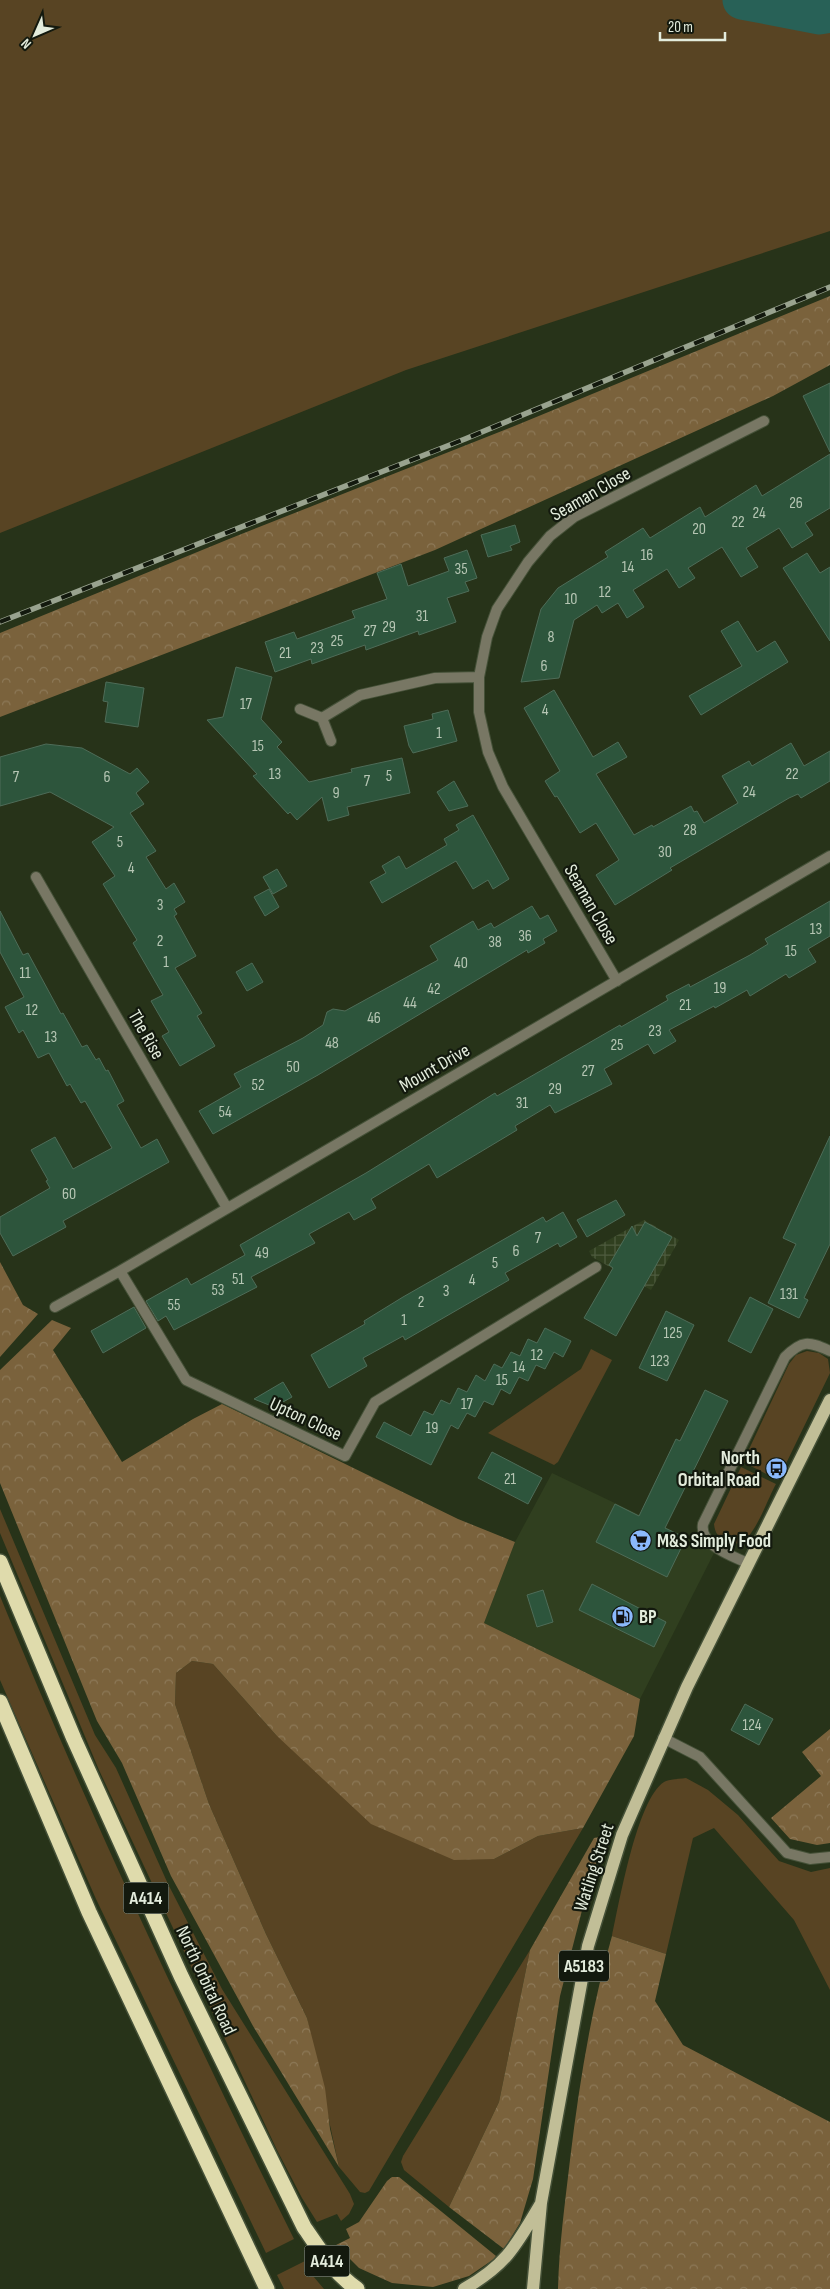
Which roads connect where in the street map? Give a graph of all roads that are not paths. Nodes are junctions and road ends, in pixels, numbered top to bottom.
1 (764, 421) dead end
2 (479, 677) junction
3 (300, 708) dead end
4 (322, 718) junction
5 (331, 740) dead end
6 (830, 856) edge
7 (36, 877) dead end
8 (617, 981) junction
9 (227, 1208) junction
10 (596, 1267) dead end
11 (120, 1271) junction
12 (56, 1307) dead end
13 (830, 1351) edge
14 (830, 1400) edge
15 (0, 1562) edge
16 (749, 1564) junction
17 (0, 1702) edge
18 (663, 1738) junction
19 (830, 1857) edge
20 (541, 2203) junction
21 (267, 2289) edge
22 (357, 2289) edge
23 (464, 2289) edge
24 (533, 2289) edge

1 - 2 street, Seaman Close
2 - 4 street
2 - 8 street, Seaman Close
3 - 4 street
4 - 5 street
6 - 8 street, Mount Drive
7 - 9 street, The Rise
8 - 9 street, Mount Drive
9 - 11 street, Mount Drive
10 - 11 street, Upton Close
11 - 12 street, Mount Drive
13 - 16 street
14 - 16 main road, Watling Street / A5183
15 - 22 highway, North Orbital Road / A414
16 - 18 main road, Watling Street / A5183
17 - 21 highway
18 - 19 street
18 - 20 main road, Watling Street / A5183
20 - 23 main road, A5183
20 - 24 main road, A5183

